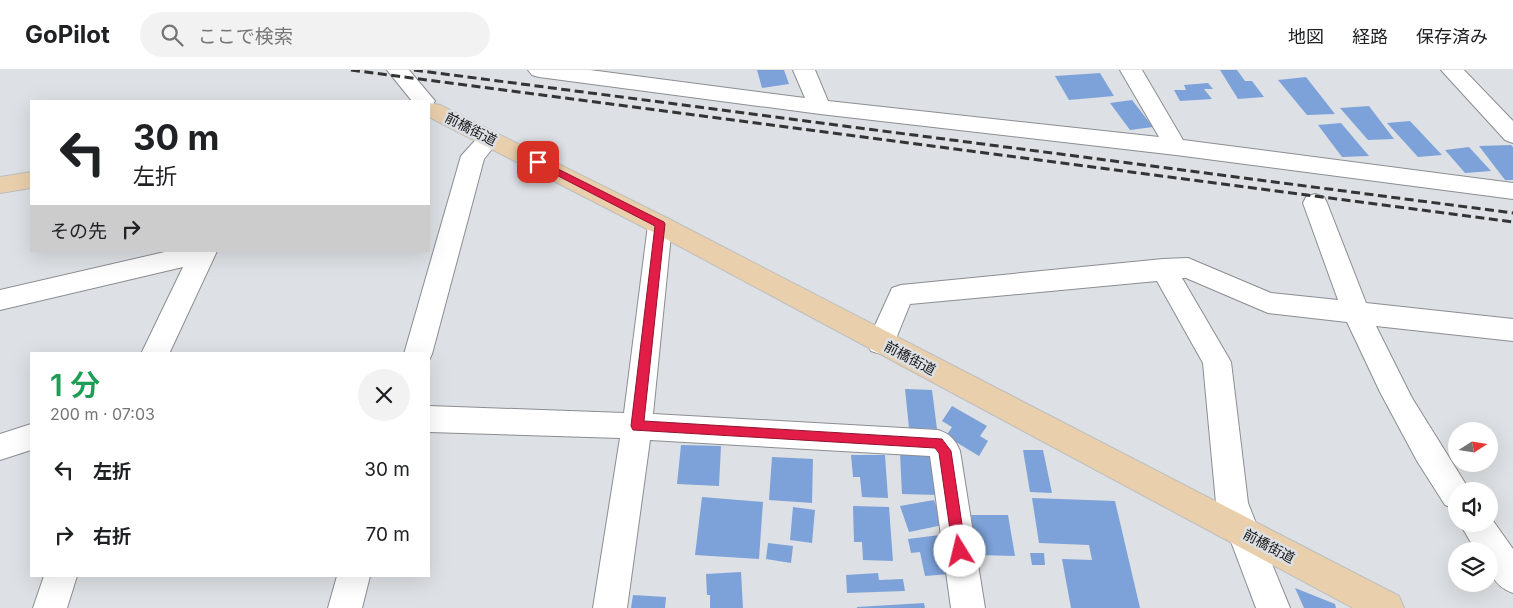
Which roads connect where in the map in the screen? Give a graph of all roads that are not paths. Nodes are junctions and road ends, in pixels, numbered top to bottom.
1 (398, 70) edge
2 (539, 70) edge
3 (716, 70) edge
4 (804, 70) edge
5 (1131, 70) edge
6 (1452, 70) edge
7 (720, 93) junction
8 (422, 100) edge
9 (820, 106) junction
10 (430, 108) edge
11 (1513, 135) edge
12 (490, 138) junction
13 (1176, 147) junction
14 (30, 180) edge
15 (0, 186) edge
16 (1513, 191) edge
17 (1315, 202) dead end
18 (660, 224) junction
19 (204, 252) edge
20 (1163, 269) junction
21 (0, 300) edge
22 (1356, 312) junction
23 (1513, 330) edge
24 (881, 343) junction
25 (156, 352) edge
26 (419, 352) edge
27 (430, 419) edge
28 (637, 426) junction
29 (30, 437) edge
30 (0, 447) edge
31 (1448, 483) edge
32 (1242, 532) junction
33 (1482, 532) edge
34 (61, 577) edge
35 (354, 577) edge
36 (1513, 577) edge
37 (50, 608) edge
38 (345, 608) edge
39 (610, 608) edge
40 (968, 608) edge
41 (1273, 608) edge
42 (1388, 608) edge

1 - 8 street
2 - 7 street
3 - 7 street
4 - 9 street
5 - 13 street
6 - 11 street
7 - 9 street
9 - 13 street
10 - 12 main road, 前橋街道
12 - 18 main road, 前橋街道
12 - 26 street
13 - 16 street
14 - 15 main road
17 - 22 street
18 - 24 main road, 前橋街道
18 - 28 street
19 - 21 street
19 - 25 street
20 - 22 street
20 - 24 street
20 - 32 street
22 - 23 street
22 - 31 street
24 - 32 main road, 前橋街道
27 - 28 street
28 - 39 street
28 - 40 street
29 - 30 street
32 - 41 street
32 - 42 main road, 前橋街道
33 - 36 street
34 - 37 street
35 - 38 street

